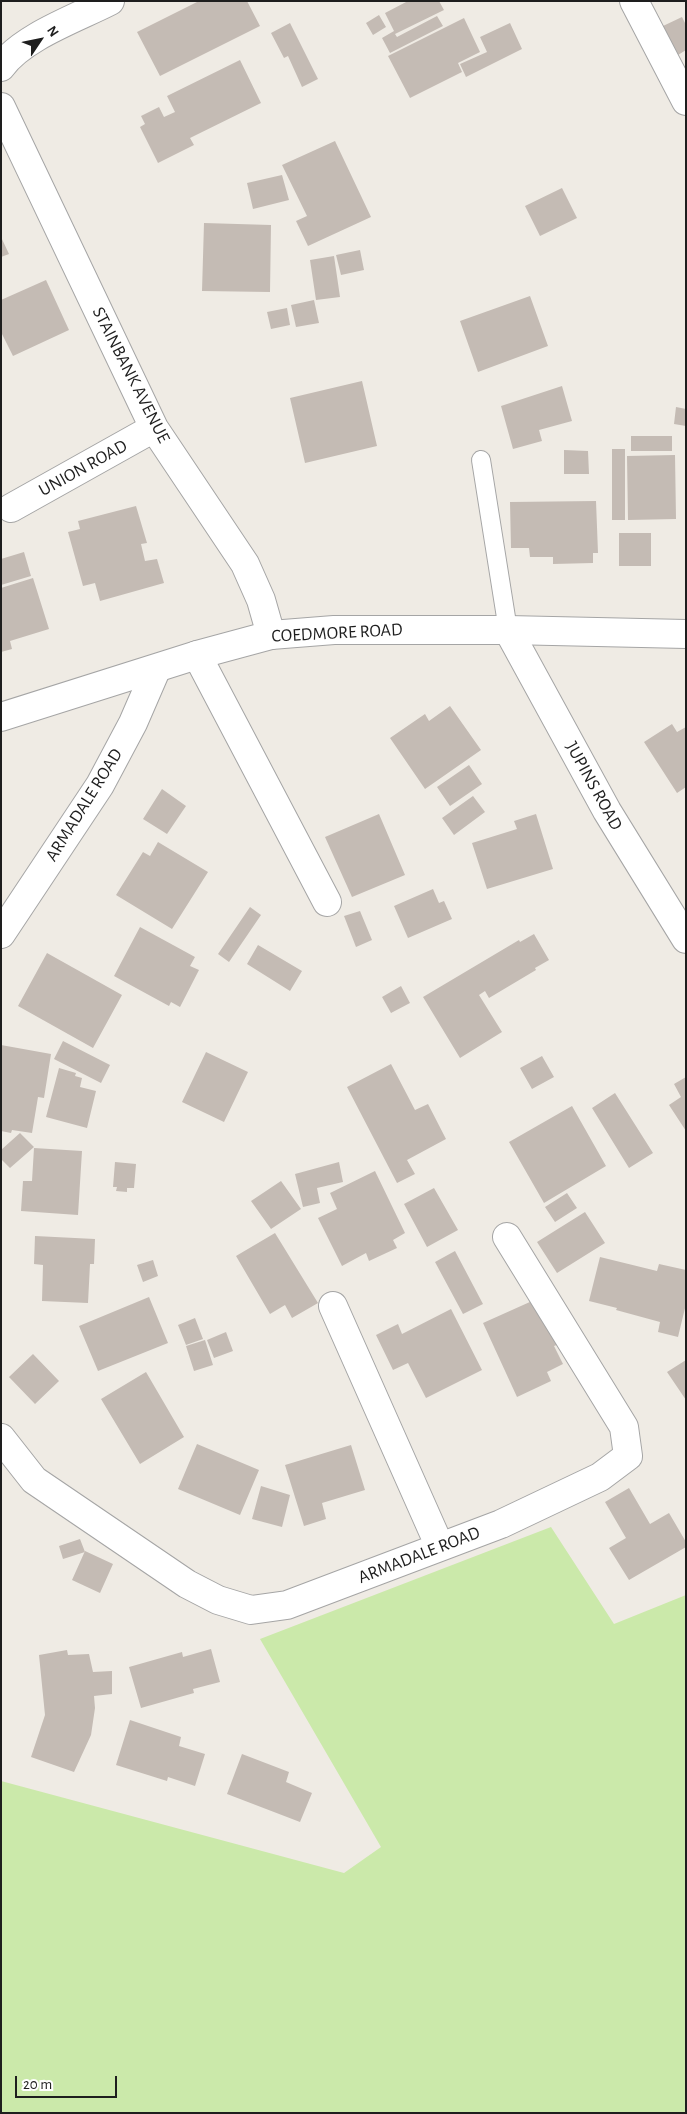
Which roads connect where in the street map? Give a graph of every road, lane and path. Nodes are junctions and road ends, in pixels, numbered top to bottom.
1 (110, 1) edge
2 (634, 1) edge
3 (1, 67) edge
4 (686, 101) edge
5 (1, 107) edge
6 (154, 428) junction
7 (481, 460) dead end
8 (11, 508) dead end
9 (508, 630) junction
10 (686, 634) edge
11 (271, 635) junction
12 (196, 655) junction
13 (156, 670) junction
14 (1, 717) edge
15 (327, 902) dead end
16 (1, 934) edge
17 (686, 939) edge
18 (506, 1237) dead end
19 (333, 1306) dead end
20 (1, 1438) edge
21 (440, 1547) junction

1 - 3 street
2 - 4 street
5 - 6 street, STAINBANK AVENUE
6 - 8 street, UNION ROAD
6 - 11 street, STAINBANK AVENUE
7 - 9 lane
9 - 10 street, COEDMORE ROAD
9 - 11 street, COEDMORE ROAD
9 - 17 street, JUPINS ROAD
11 - 12 street, COEDMORE ROAD
12 - 13 street, COEDMORE ROAD
12 - 15 street
13 - 14 street, COEDMORE ROAD
13 - 16 street, ARMADALE ROAD
18 - 21 street, ARMADALE ROAD
19 - 21 street
20 - 21 street, ARMADALE ROAD

